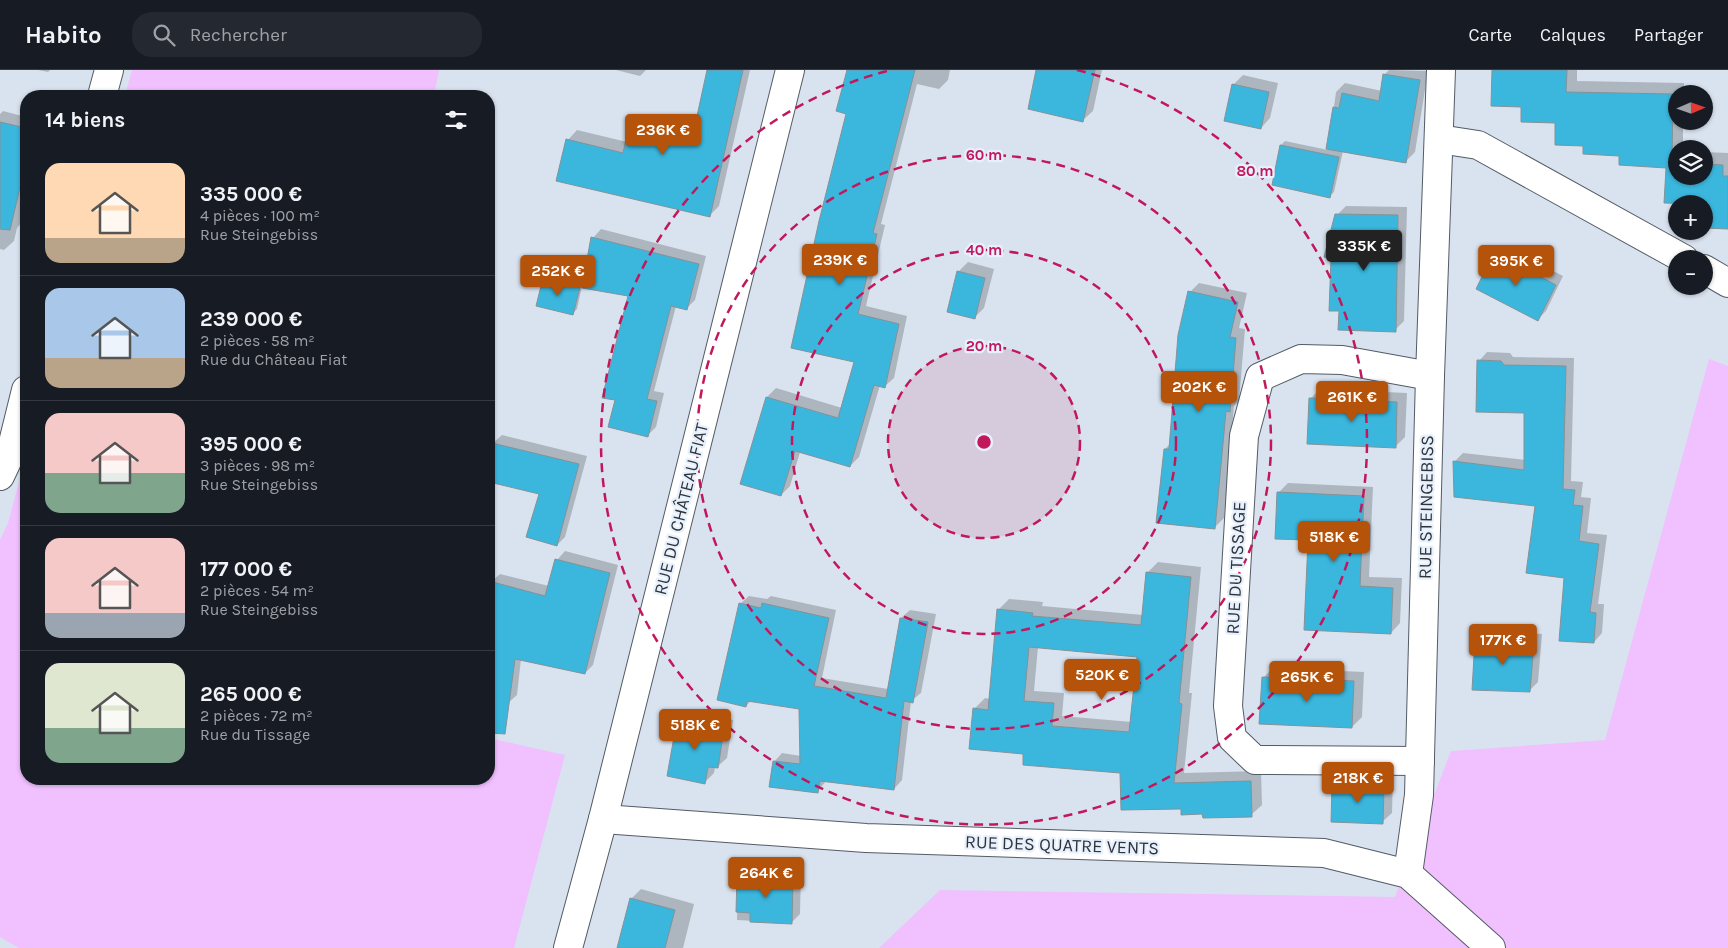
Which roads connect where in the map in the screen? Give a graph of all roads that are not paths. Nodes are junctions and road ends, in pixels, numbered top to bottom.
1 (109, 70) edge
2 (790, 70) edge
3 (1441, 70) edge
4 (104, 90) edge
5 (1439, 139) junction
6 (1668, 250) edge
7 (1713, 275) edge
8 (1728, 283) edge
9 (1430, 376) junction
10 (20, 414) edge
11 (0, 476) edge
12 (1420, 761) junction
13 (603, 819) junction
14 (1408, 874) junction
15 (568, 948) edge
16 (1490, 948) edge

1 - 4 street
2 - 13 street, RUE DU CHÂTEAU FIAT
3 - 5 street, RUE STEINGEBISS
5 - 6 street
5 - 9 street, RUE STEINGEBISS
7 - 8 street
9 - 12 street, RUE STEINGEBISS
9 - 12 street, RUE DU TISSAGE
10 - 11 street
12 - 14 street, RUE STEINGEBISS
13 - 14 street, RUE DES QUATRE VENTS
13 - 15 street, RUE DU CHÂTEAU FIAT
14 - 16 street, RUE DES QUATRE VENTS

